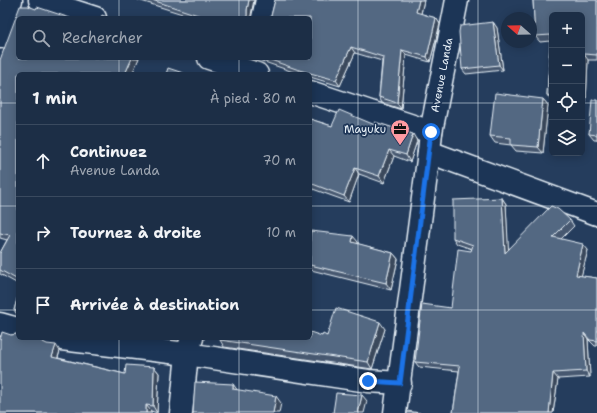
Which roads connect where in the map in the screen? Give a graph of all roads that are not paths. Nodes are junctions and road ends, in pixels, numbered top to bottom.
1 (11, 0) edge
2 (40, 0) edge
3 (267, 0) edge
4 (457, 0) edge
5 (89, 16) edge
6 (263, 16) edge
7 (0, 37) edge
8 (218, 60) edge
9 (253, 68) edge
10 (312, 93) edge
11 (430, 142) junction
12 (597, 214) edge
13 (0, 324) edge
14 (16, 328) edge
15 (87, 340) edge
16 (190, 346) edge
17 (400, 383) junction
18 (181, 413) edge
19 (395, 413) edge

1 - 7 street
2 - 5 street
3 - 6 street
4 - 11 street, Avenue Landa
8 - 9 street
10 - 11 street
11 - 12 street
11 - 17 street, Avenue Landa
13 - 14 street
15 - 16 street
16 - 17 street
16 - 18 street
17 - 19 street, Avenue Landa

